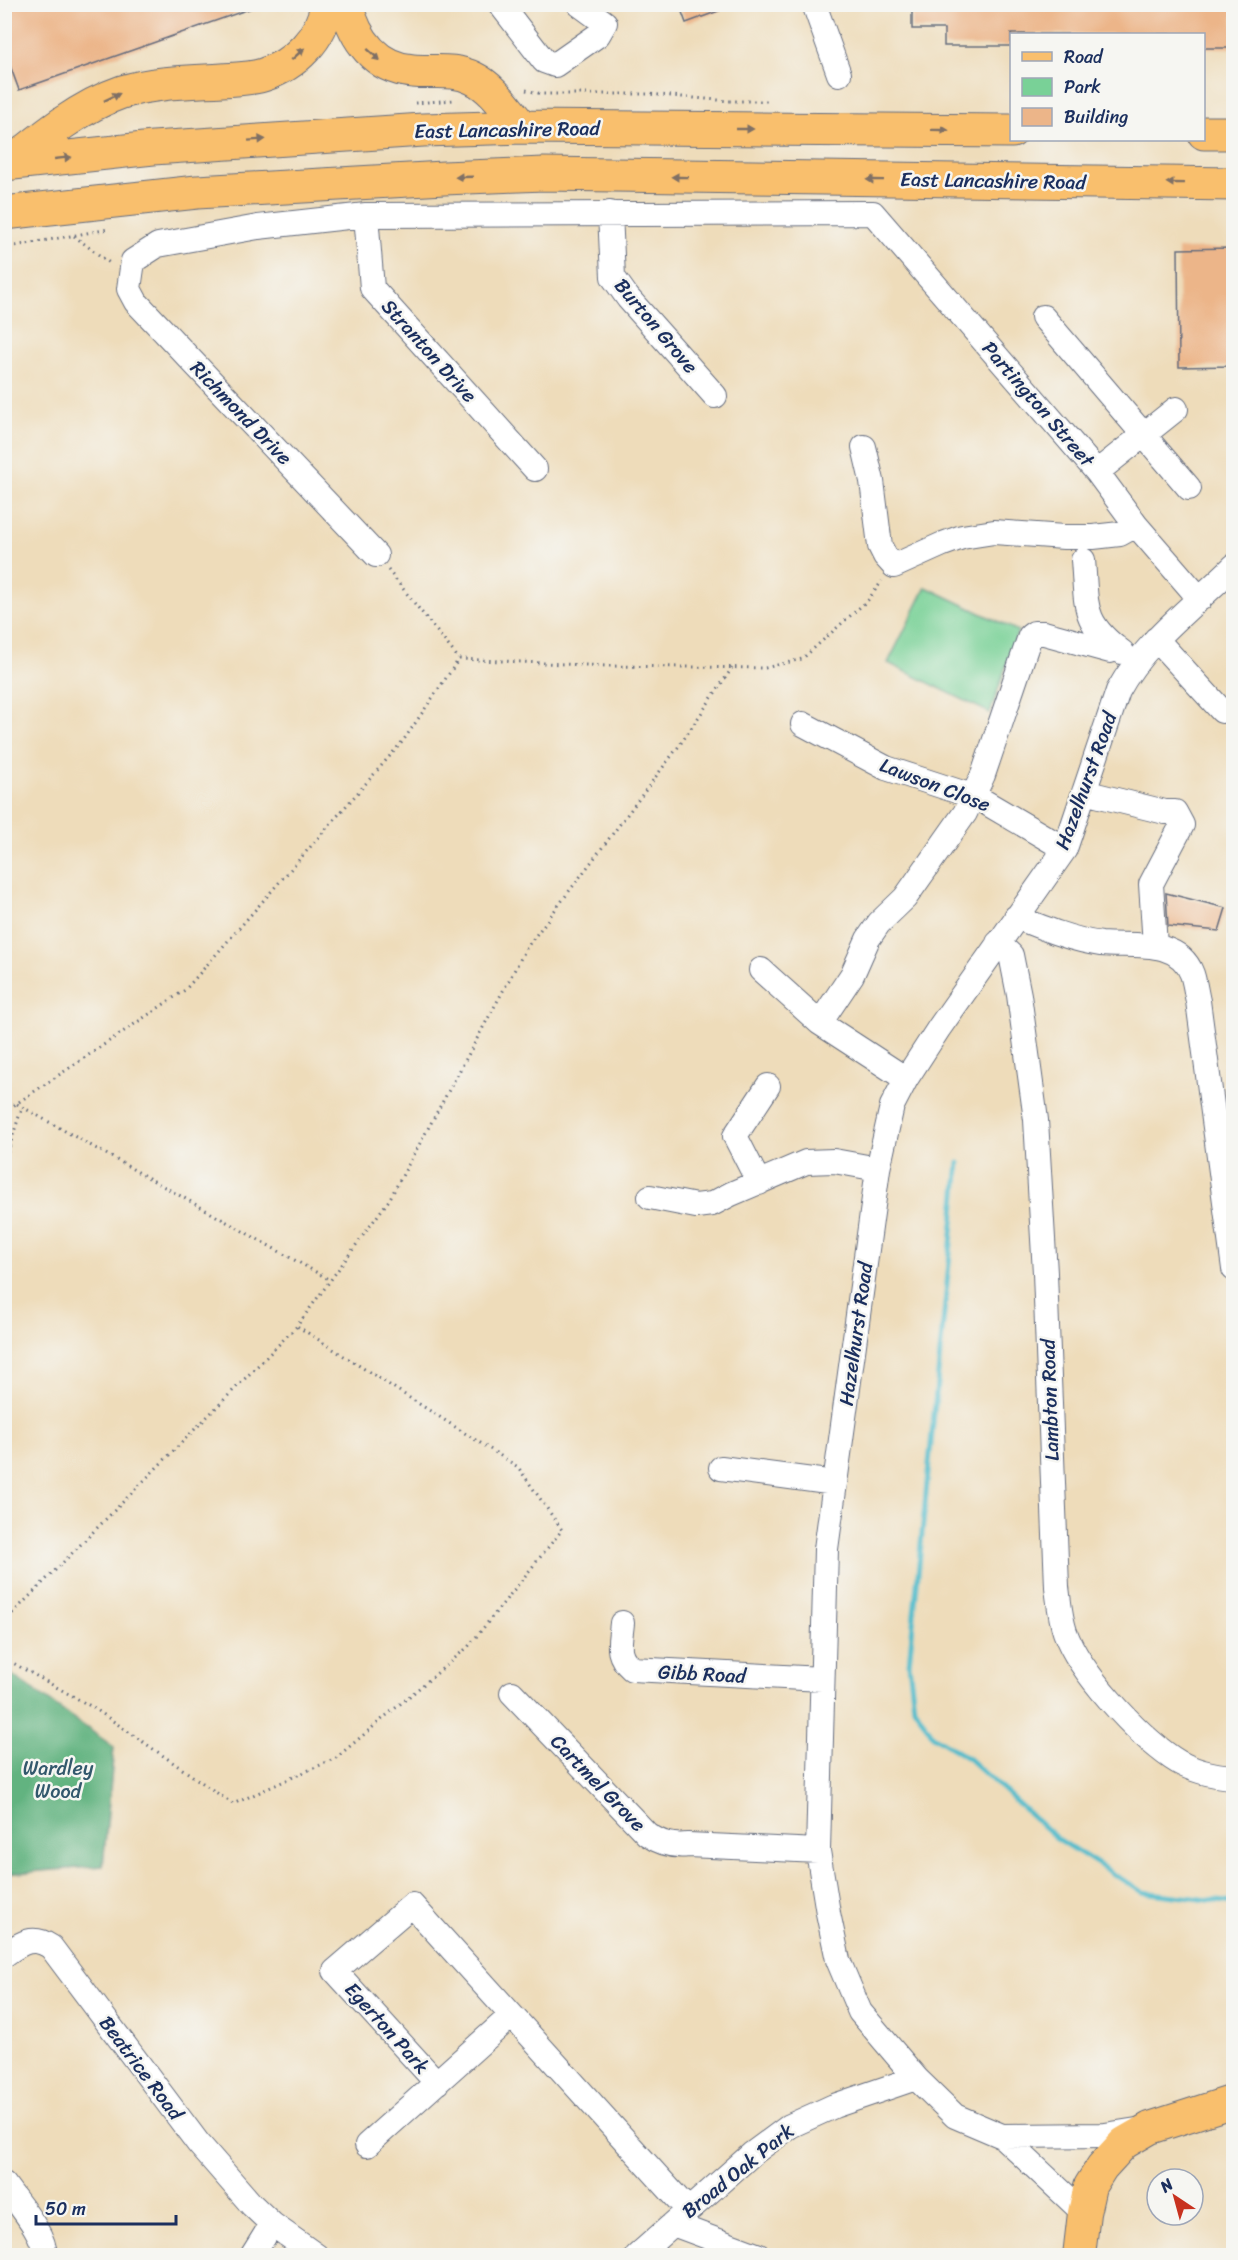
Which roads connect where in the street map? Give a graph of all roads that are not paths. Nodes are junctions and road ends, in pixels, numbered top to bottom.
1 (327, 4) edge
2 (346, 4) edge
3 (500, 4) edge
4 (579, 4) edge
5 (814, 4) edge
6 (839, 74) dead end
7 (522, 127) junction
8 (1010, 131) edge
9 (1205, 133) edge
10 (1233, 133) edge
11 (8, 164) edge
12 (501, 176) junction
13 (1233, 184) edge
14 (197, 192) junction
15 (4, 213) edge
16 (610, 213) junction
17 (502, 214) junction
18 (366, 215) junction
19 (4, 231) edge
20 (1043, 317) dead end
21 (715, 396) dead end
22 (1176, 409) dead end
23 (1143, 435) junction
24 (864, 447) dead end
25 (535, 469) dead end
26 (1097, 472) junction
27 (1189, 488) dead end
28 (1136, 525) junction
29 (376, 555) road end
30 (1083, 560) dead end
31 (1233, 566) edge
32 (1200, 599) junction
33 (1156, 639) junction
34 (1117, 648) junction
35 (1137, 662) junction
36 (1222, 711) dead end
37 (803, 724) dead end
38 (1084, 792) junction
39 (973, 796) junction
40 (1065, 849) junction
41 (1016, 917) junction
42 (998, 943) junction
43 (1155, 946) junction
44 (761, 970) dead end
45 (820, 1023) junction
46 (906, 1079) junction
47 (768, 1086) dead end
48 (878, 1169) junction
49 (759, 1184) junction
50 (650, 1197) dead end
51 (1233, 1269) edge
52 (721, 1468) dead end
53 (835, 1483) junction
54 (622, 1623) dead end
55 (822, 1679) junction
56 (519, 1707) dead end
57 (1233, 1778) edge
58 (818, 1851) junction
59 (4, 1956) edge
60 (510, 2016) junction
61 (916, 2078) junction
62 (437, 2083) junction
63 (1233, 2101) edge
64 (1150, 2128) junction
65 (1002, 2136) junction
66 (367, 2145) dead end
67 (4, 2184) edge
68 (1084, 2212) junction
69 (681, 2217) junction
70 (272, 2224) junction
71 (45, 2256) edge
72 (252, 2256) edge
73 (316, 2256) edge
74 (637, 2256) edge
75 (759, 2256) edge
76 (1079, 2256) edge

11 -> 1 highway
2 -> 7 highway
3 - 4 street
5 - 6 street
7 -> 8 highway, East Lancashire Road
11 -> 7 highway, East Lancashire Road
9 - 10 highway
13 -> 12 highway, East Lancashire Road
12 -> 14 highway, East Lancashire Road
12 - 17 street
14 - 15 highway, East Lancashire Road
14 - 19 highway
16 - 17 street
16 - 21 street, Burton Grove
16 - 26 street, Partington Street
17 - 18 street
18 - 25 street, Stranton Drive
18 - 29 street, Richmond Drive
20 - 23 street
22 - 23 street
23 - 26 street
23 - 27 street
24 - 28 street
26 - 28 street, Partington Street
28 - 32 street, Partington Street
30 - 34 street
31 - 32 street, Hazelhurst Road
32 - 33 street, Hazelhurst Road
33 - 35 street, Hazelhurst Road
33 - 36 street
34 - 35 street
34 - 39 street
35 - 38 street, Hazelhurst Road
37 - 39 street, Lawson Close
38 - 40 street, Hazelhurst Road
38 - 43 street
39 - 40 street, Lawson Close
39 - 45 street
40 - 41 street, Hazelhurst Road
41 - 42 street, Hazelhurst Road
41 - 43 street
42 - 46 street, Hazelhurst Road
42 - 57 street, Lambton Road
43 - 51 street
44 - 45 street
45 - 46 street
46 - 48 street, Hazelhurst Road
47 - 49 street
48 - 49 street
48 - 53 street, Hazelhurst Road
49 - 50 street
52 - 53 street
53 - 55 street, Hazelhurst Road
54 - 55 street, Gibb Road
55 - 58 street, Hazelhurst Road
56 - 58 street, Cartmel Grove
58 - 61 street, Hazelhurst Road
59 - 70 street, Beatrice Road
60 - 62 street, Egerton Park
60 - 62 street, Egerton Park
60 - 69 street, Egerton Park
61 - 65 street, Hazelhurst Road
61 - 69 street, Broad Oak Park
62 - 66 street, Egerton Park
63 - 64 main road
64 - 65 street, Hazelhurst Road
64 - 68 main road
65 - 68 street, Hazelhurst Road
67 - 71 street
68 - 76 main road
69 - 74 street, Broad Oak Park
69 - 75 street
70 - 72 street
70 - 73 street, Beatrice Road

